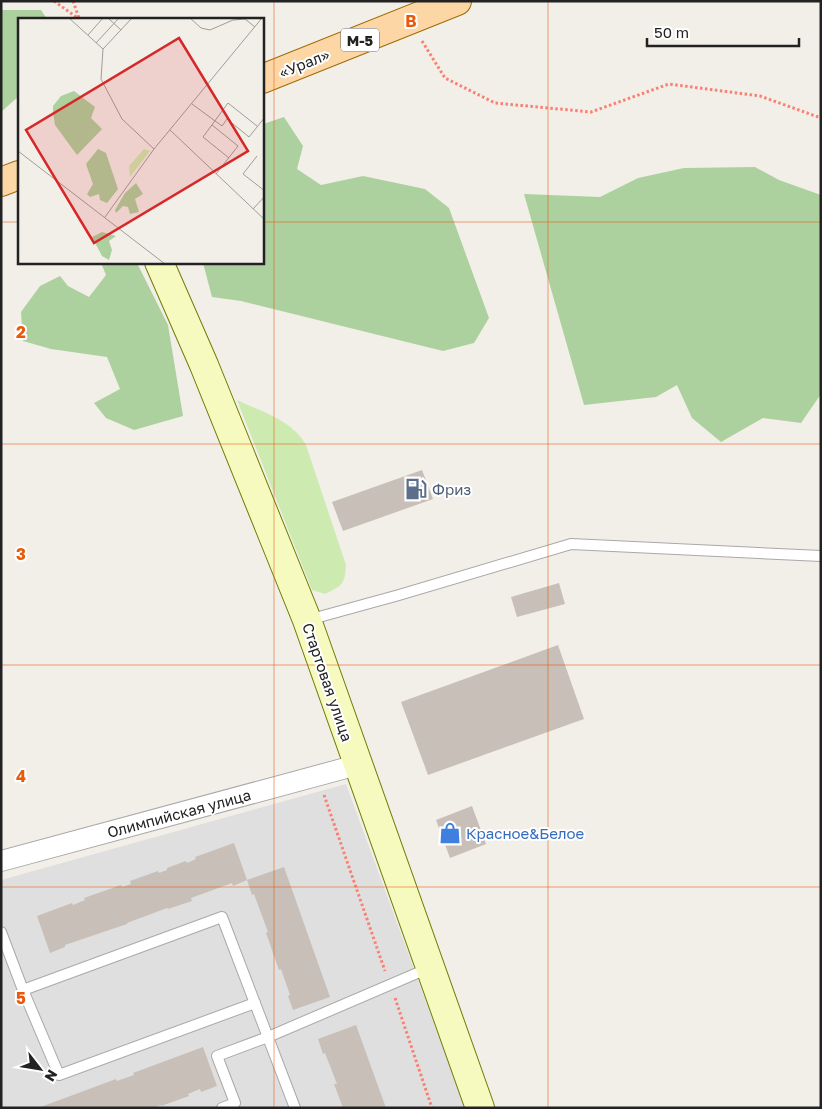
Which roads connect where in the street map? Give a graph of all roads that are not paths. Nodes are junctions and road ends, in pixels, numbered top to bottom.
1 (457, 1) edge
2 (264, 78) edge
3 (18, 175) edge
4 (1, 182) edge
5 (160, 264) edge
6 (821, 556) edge
7 (307, 620) junction
8 (358, 765) junction
9 (1, 861) edge
10 (1, 932) edge
11 (430, 968) junction
12 (23, 990) junction
13 (255, 1003) junction
14 (268, 1037) junction
15 (222, 1108) edge
16 (295, 1108) edge
17 (480, 1108) edge

1 - 2 main road, «Урал» / М-5
3 - 4 main road
5 - 7 main road, Стартовая улица
6 - 7 lane
7 - 8 main road, Стартовая улица
8 - 9 street, Олимпийская улица
8 - 11 main road, Стартовая улица
10 - 12 lane
11 - 14 lane
11 - 17 main road, Стартовая улица
12 - 13 lane
12 - 13 lane
13 - 14 lane
14 - 15 lane
14 - 16 lane

